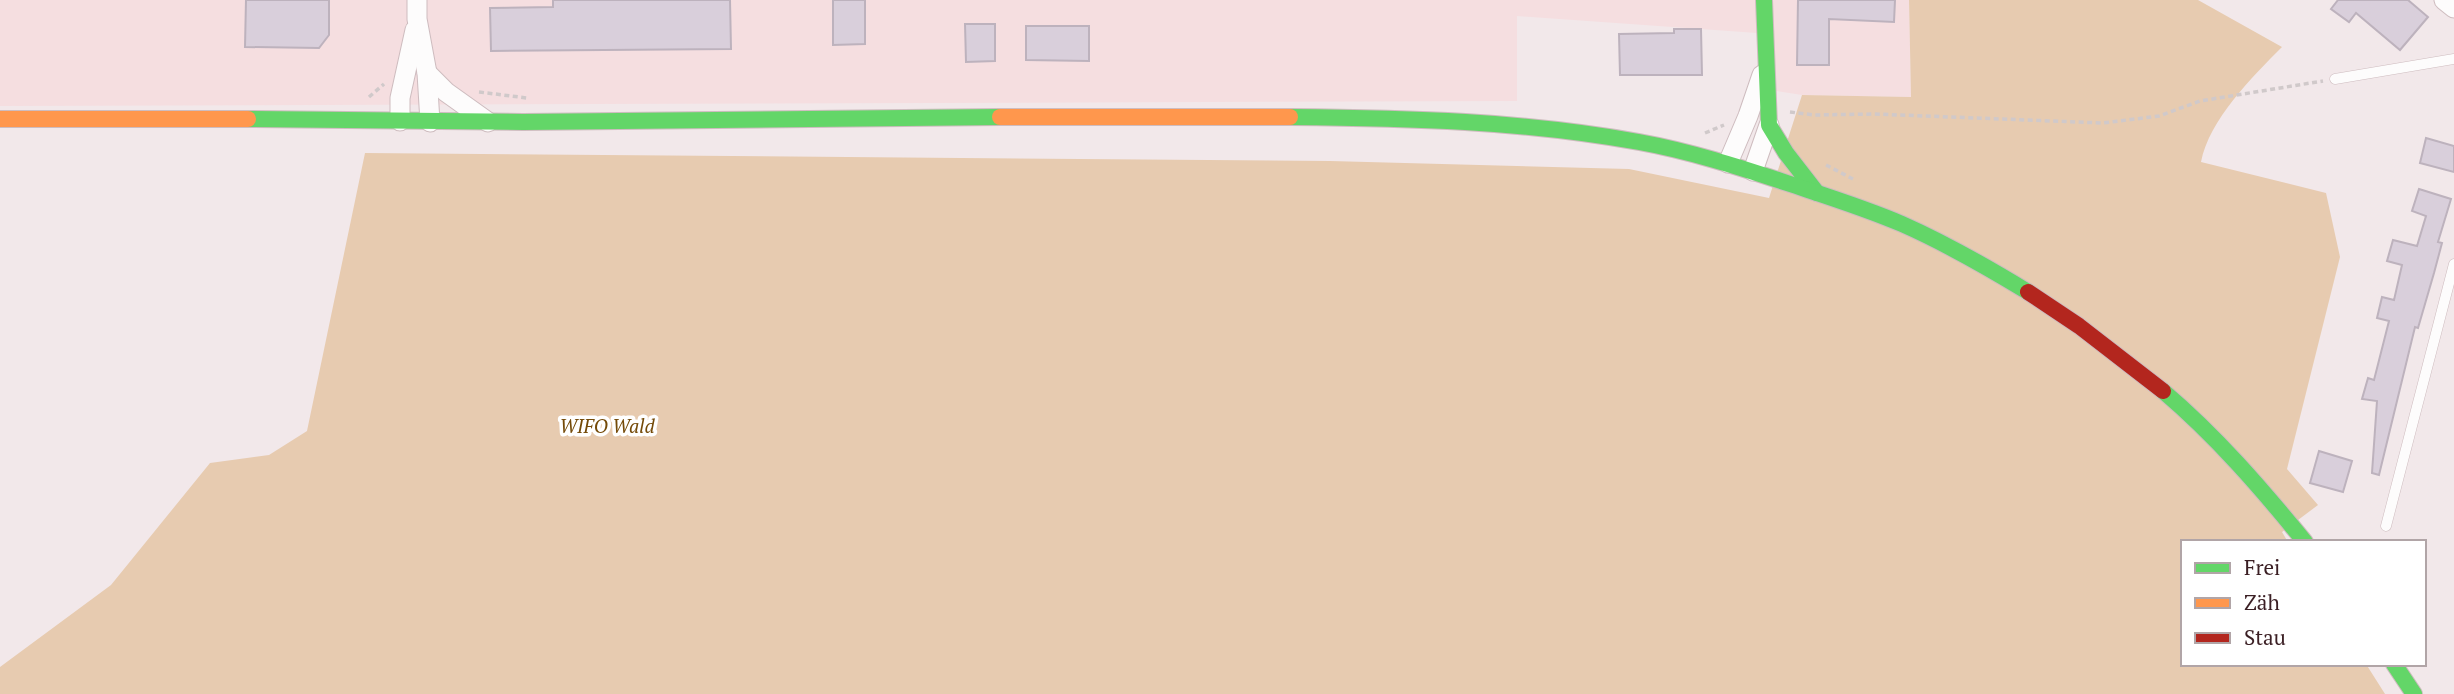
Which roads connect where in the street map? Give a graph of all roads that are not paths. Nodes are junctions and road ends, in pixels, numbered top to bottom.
1 (1764, 0) edge
2 (2444, 0) edge
3 (2454, 8) edge
4 (417, 9) edge
5 (2454, 59) edge
6 (1766, 64) junction
7 (427, 74) junction
8 (2335, 79) road end
9 (0, 119) edge
10 (400, 121) junction
11 (430, 122) junction
12 (488, 122) junction
13 (1769, 125) junction
14 (1728, 163) junction
15 (1753, 171) junction
16 (1817, 193) junction
17 (2454, 264) edge
18 (2386, 526) dead end
19 (2304, 540) edge
20 (2395, 666) edge
21 (2414, 694) edge

1 - 6 main road
2 - 3 street
4 - 7 street
4 - 10 street
5 - 8 lane
6 - 13 main road
6 - 14 street
7 - 11 street
7 - 12 street
9 - 10 main road
10 - 11 main road
11 - 12 main road
12 - 14 main road
13 - 15 street
13 - 16 main road
14 - 15 main road
15 - 16 main road
16 - 19 main road
17 - 18 lane
20 - 21 main road

